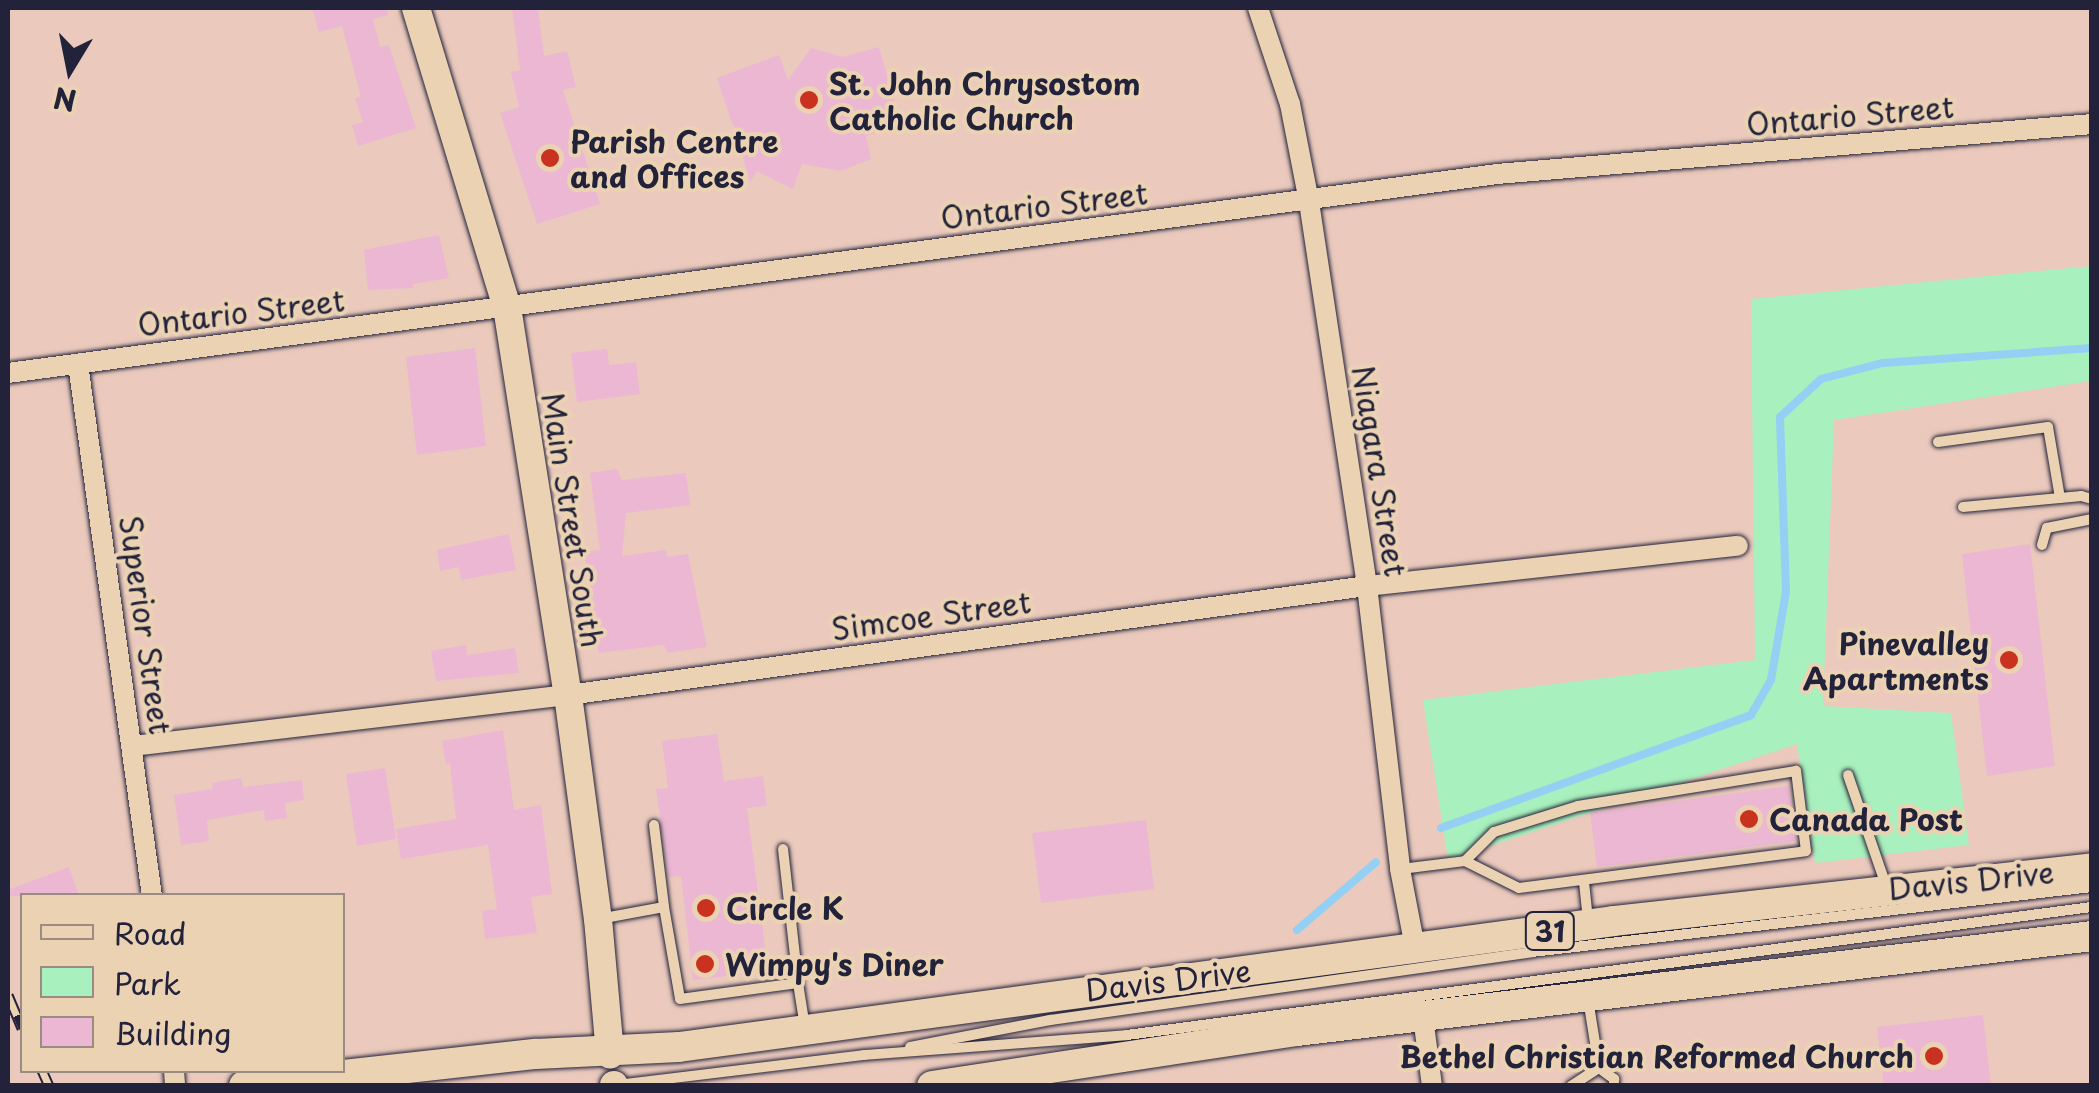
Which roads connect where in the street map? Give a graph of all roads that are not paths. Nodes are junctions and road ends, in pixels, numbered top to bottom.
1 (416, 8) edge
2 (1258, 8) edge
3 (2092, 124) edge
4 (1309, 202) junction
5 (507, 308) junction
6 (78, 364) junction
7 (8, 374) edge
8 (1938, 442) dead end
9 (2060, 498) junction
10 (2092, 499) edge
11 (1963, 508) dead end
12 (2092, 519) edge
13 (2042, 545) dead end
14 (1738, 546) dead end
15 (1367, 586) junction
16 (568, 695) junction
17 (133, 746) junction
18 (1848, 775) dead end
19 (654, 825) dead end
20 (782, 849) dead end
21 (1465, 862) junction
22 (2092, 868) edge
23 (1400, 869) junction
24 (1584, 882) junction
25 (2092, 888) edge
26 (1888, 889) junction
27 (152, 893) edge
28 (664, 907) junction
29 (2092, 907) edge
30 (598, 919) junction
31 (1588, 926) junction
32 (2092, 936) edge
33 (1415, 948) junction
34 (798, 983) junction
35 (1587, 996) junction
36 (1423, 1017) junction
37 (806, 1029) junction
38 (610, 1054) junction
39 (864, 1055) junction
40 (1599, 1068) junction
41 (613, 1085) edge
42 (244, 1086) edge
43 (932, 1086) edge
44 (1432, 1086) edge
45 (1571, 1086) edge
46 (1614, 1086) edge

1 - 5 main road, Main Street South
2 - 4 street, Niagara Street
3 - 4 street, Ontario Street
4 - 5 street, Ontario Street
4 - 15 street, Niagara Street
5 - 6 street, Ontario Street
5 - 16 main road, Main Street South
6 - 7 street, Ontario Street
6 - 17 street, Superior Street
8 - 9 lane
9 - 10 lane
9 - 11 lane
12 - 13 lane
14 - 15 street, Simcoe Street
15 - 16 street, Simcoe Street
15 - 23 street, Niagara Street
16 - 17 street, Simcoe Street
16 - 30 main road, Main Street South
17 - 27 street, Superior Street
18 - 26 lane
19 - 28 lane
20 - 34 lane
21 - 23 lane
21 - 24 lane
21 - 24 lane
22 - 26 main road, Davis Drive / 31
23 - 33 street, Niagara Street
24 - 31 lane
25 - 39 lane
26 - 31 main road, Davis Drive / 31
28 - 30 lane
28 - 34 lane
29 - 39 lane
30 - 38 main road, Main Street South
31 - 33 main road, Davis Drive / 31
32 - 35 main road, 31
33 - 37 main road, Davis Drive / 31
34 - 37 lane
35 - 36 main road, 31
35 - 40 lane
36 - 43 main road, 31
36 - 44 street
37 - 38 main road, Davis Drive / 31
38 - 42 main road, Davis Drive / 31
39 - 41 lane
40 - 45 lane
40 - 46 lane

